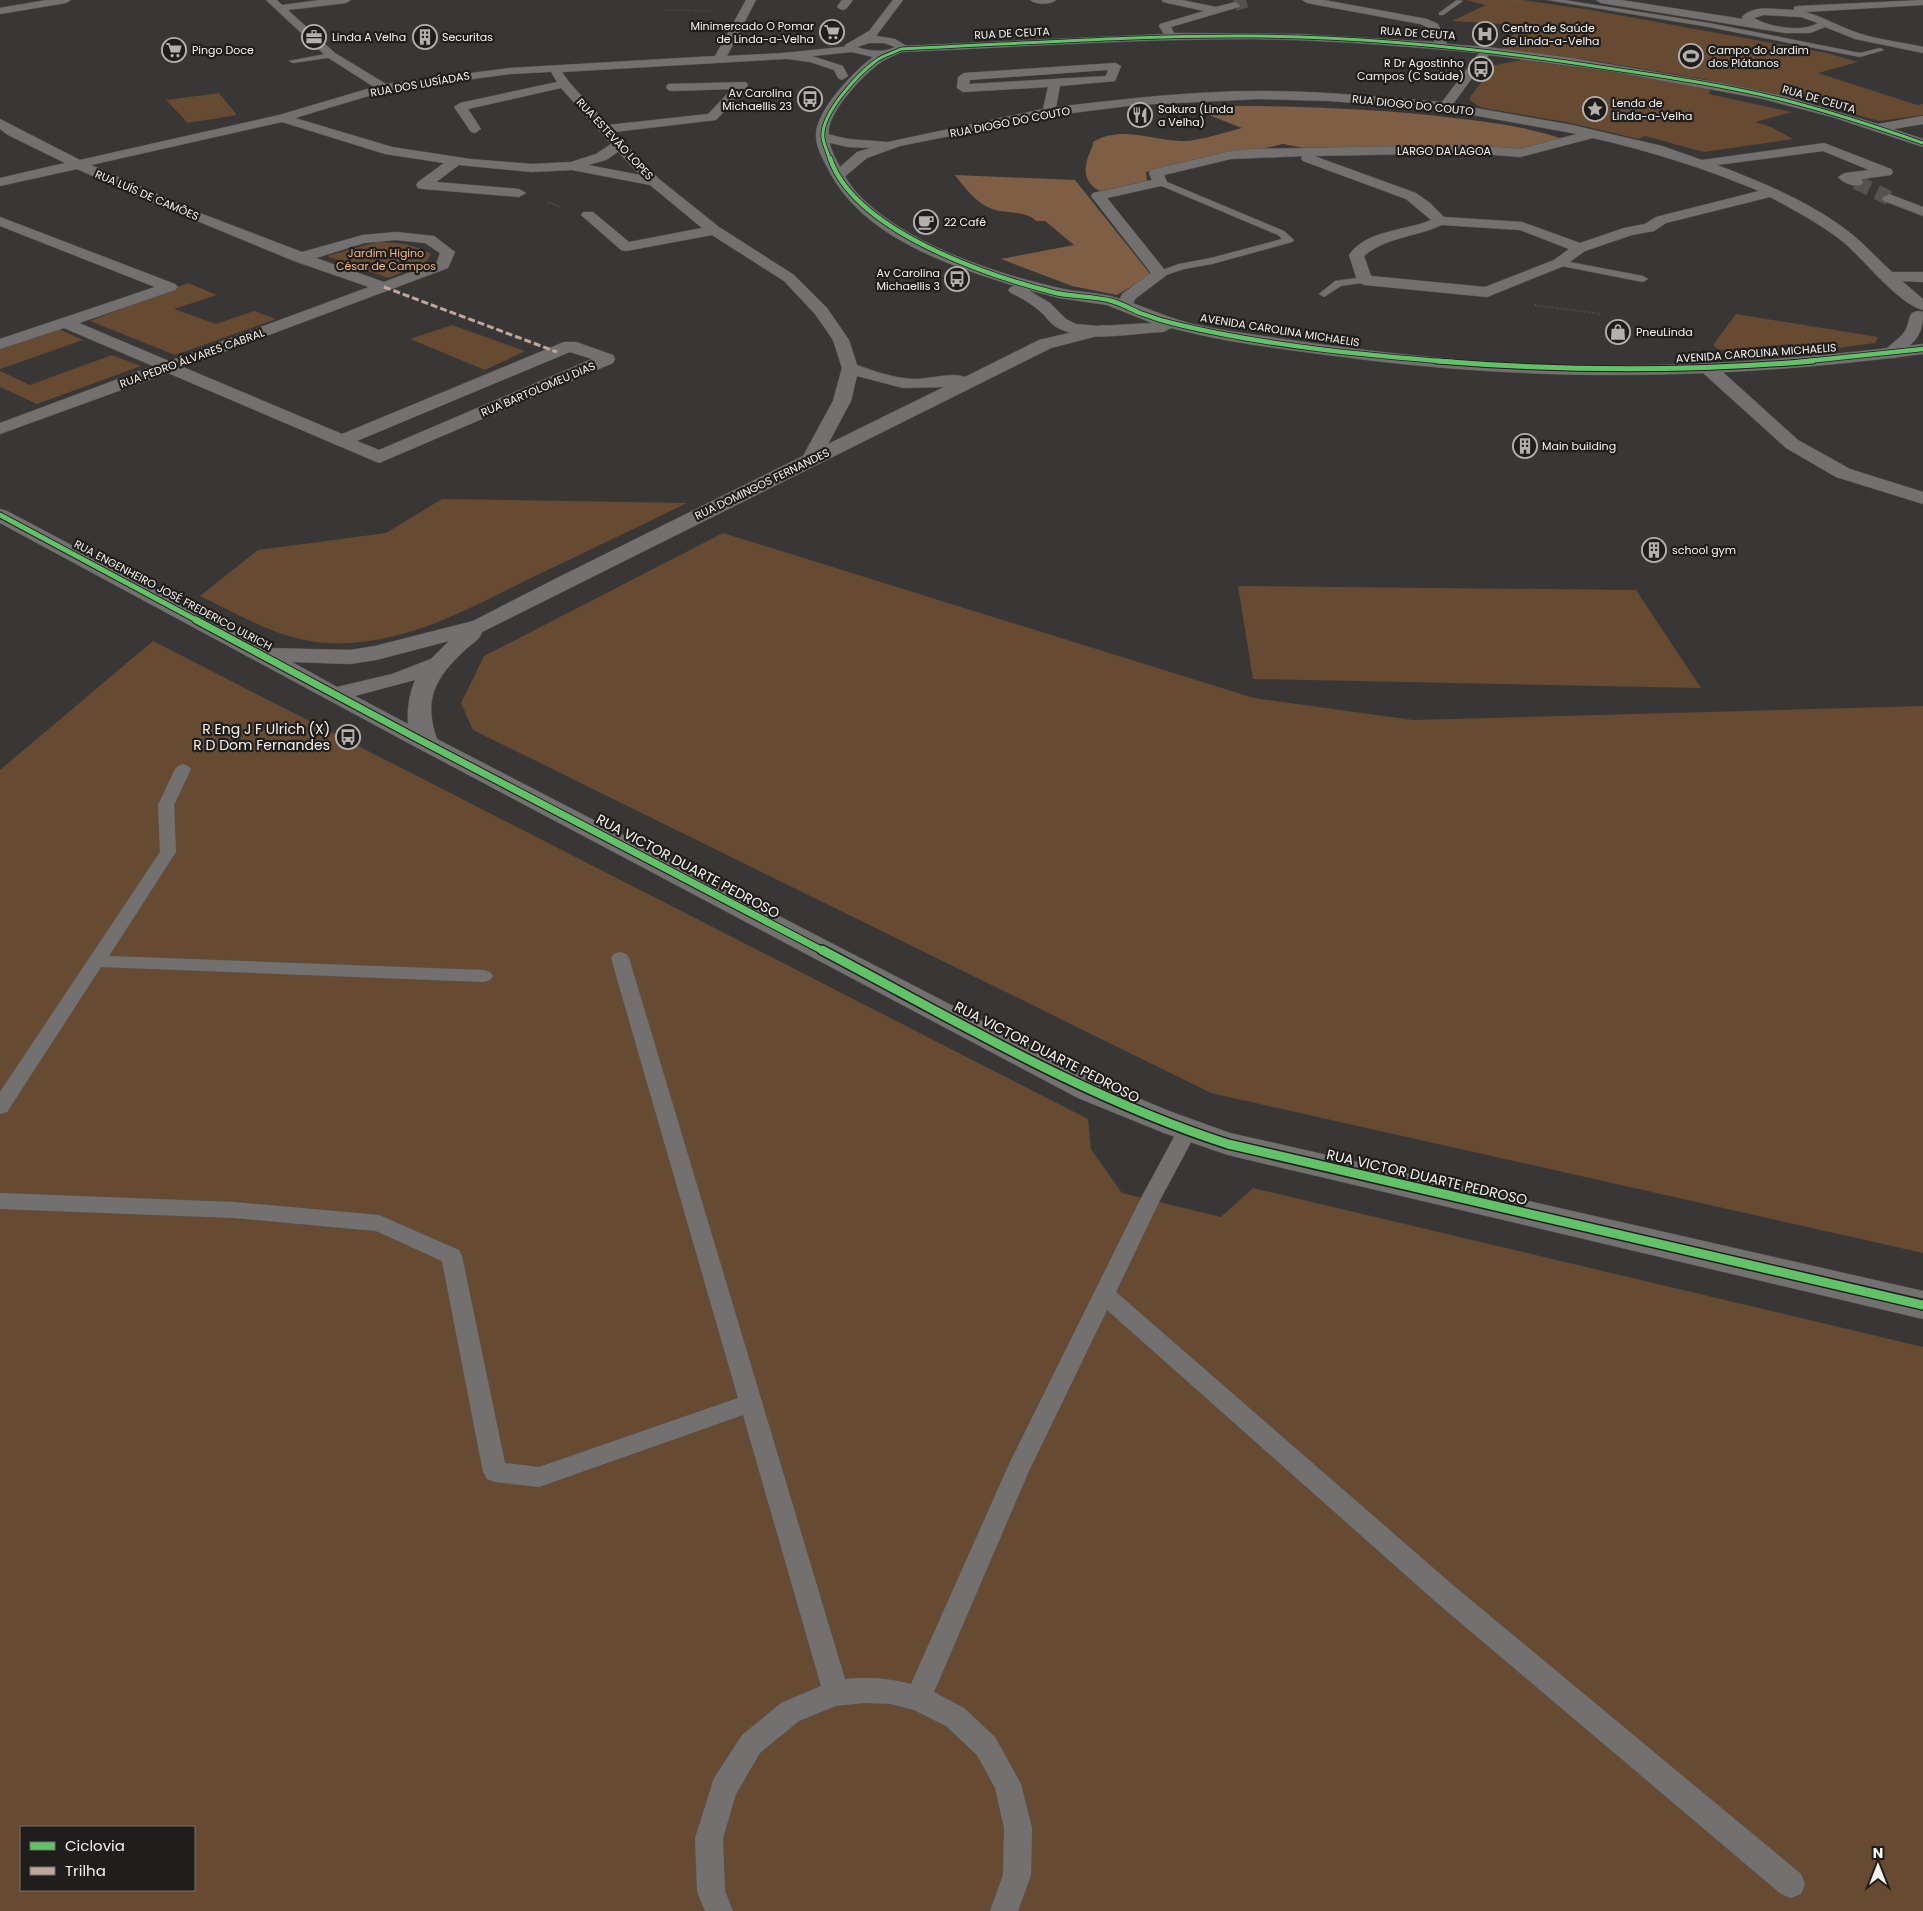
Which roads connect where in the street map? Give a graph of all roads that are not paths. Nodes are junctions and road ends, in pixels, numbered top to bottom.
1 (66, 0) edge
2 (271, 0) edge
3 (346, 0) edge
4 (751, 0) edge
5 (898, 0) edge
6 (911, 0) edge
7 (1035, 0) edge
8 (1051, 0) edge
9 (1167, 0) edge
10 (1307, 0) edge
11 (1363, 0) edge
12 (1551, 0) edge
13 (1601, 0) edge
14 (1646, 0) edge
15 (1460, 1) edge
16 (1923, 2) edge
17 (1234, 5) dead end
18 (1923, 7) edge
19 (280, 8) junction
20 (0, 11) edge
21 (1216, 11) junction
22 (1768, 11) junction
23 (1441, 14) junction
24 (1423, 21) junction
25 (1823, 22) junction
26 (1760, 25) junction
27 (1778, 28) junction
28 (1173, 37) junction
29 (1442, 46) junction
30 (857, 48) junction
31 (895, 48) junction
32 (1487, 50) junction
33 (1880, 50) junction
34 (1923, 50) edge
35 (331, 55) junction
36 (784, 56) junction
37 (720, 58) junction
38 (1923, 60) edge
39 (292, 62) dead end
40 (554, 68) junction
41 (842, 76) junction
42 (1055, 83) junction
43 (564, 84) junction
44 (672, 87) dead end
45 (384, 88) junction
46 (1445, 106) junction
47 (816, 109) dead end
48 (1049, 112) junction
49 (282, 118) junction
50 (1923, 120) edge
51 (0, 123) edge
52 (1876, 127) junction
53 (475, 129) dead end
54 (606, 129) junction
55 (1594, 134) junction
56 (823, 137) junction
57 (897, 143) junction
58 (1923, 143) edge
59 (619, 145) junction
60 (1291, 152) junction
61 (1787, 152) junction
62 (456, 161) junction
63 (1808, 161) dead end
64 (1702, 164) junction
65 (79, 165) junction
66 (572, 166) junction
67 (1830, 170) dead end
68 (838, 176) junction
69 (0, 182) edge
70 (654, 182) junction
71 (1160, 182) junction
72 (1772, 192) junction
73 (518, 193) road end
74 (1889, 198) tunnel mouth
75 (840, 204) dead end
76 (1920, 209) edge
77 (588, 215) road end
78 (0, 221) edge
79 (1440, 221) junction
80 (714, 230) junction
81 (1580, 248) junction
82 (299, 258) junction
83 (1560, 264) junction
84 (1160, 274) junction
85 (1888, 276) junction
86 (1923, 277) edge
87 (1643, 279) dead end
88 (1365, 280) junction
89 (384, 287) junction
90 (1324, 294) dead end
91 (1092, 299) junction
92 (1128, 308) junction
93 (1919, 311) edge
94 (1054, 317) junction
95 (66, 323) junction
96 (1191, 328) junction
97 (1108, 329) junction
98 (0, 344) edge
99 (1045, 344) junction
100 (1923, 349) edge
101 (1890, 354) junction
102 (169, 367) junction
103 (850, 368) junction
104 (1709, 369) junction
105 (977, 377) junction
106 (887, 382) junction
107 (842, 401) junction
108 (913, 410) junction
109 (891, 420) junction
110 (0, 429) edge
111 (342, 441) junction
112 (810, 461) junction
113 (1923, 498) edge
114 (0, 515) edge
115 (481, 626) junction
116 (397, 648) junction
117 (260, 654) junction
118 (436, 664) junction
119 (335, 694) junction
120 (426, 743) junction
121 (183, 769) dead end
122 (620, 958) dead end
123 (96, 961) junction
124 (484, 976) dead end
125 (0, 1107) edge
126 (1187, 1131) junction
127 (0, 1201) edge
128 (1104, 1294) junction
129 (1923, 1305) edge
130 (750, 1403) junction
131 (836, 1693) junction
132 (918, 1698) junction
133 (1791, 1884) dead end
134 (719, 1911) edge
135 (1004, 1911) edge

1 - 20 street
2 - 19 street
3 - 19 street
4 - 37 street
5 - 30 street
6 - 31 street
7 - 8 street
9 - 21 street
10 - 24 street
11 - 23 street
12 - 33 lane
13 - 26 street
14 - 22 street
15 - 23 lane
16 - 22 street
17 - 21 street
18 - 25 street
19 - 35 street
21 - 28 street
22 - 25 street
22 - 26 street
23 - 24 street
24 - 29 street
25 - 27 street
25 - 34 street
26 - 27 street
27 - 33 street
28 - 29 street, RUA DE CEUTA
28 - 31 street, RUA DE CEUTA
29 - 32 street, RUA DE CEUTA
30 - 31 street
30 - 36 street, RUA DOS LUSÍADAS
30 - 41 street
31 - 56 street
32 - 46 street
32 - 52 street, RUA DE CEUTA
33 - 38 street
35 - 39 lane
35 - 45 street
36 - 37 street, RUA DOS LUSÍADAS
36 - 41 street
37 - 40 street, RUA DOS LUSÍADAS
40 - 43 street, RUA ESTEVÃO LOPES
40 - 45 street, RUA DOS LUSÍADAS
41 - 47 street
42 - 42 street
42 - 48 street
43 - 53 street
43 - 54 street, RUA ESTEVÃO LOPES
44 - 54 street
45 - 49 street, RUA DOS LUSÍADAS
46 - 48 street, RUA DIOGO DO COUTO
46 - 55 street, RUA DIOGO DO COUTO
48 - 57 street, RUA DIOGO DO COUTO
49 - 62 street
49 - 65 street, RUA DOS LUSÍADAS
50 - 52 street
51 - 65 street, RUA LUÍS DE CAMÕES
52 - 58 street, RUA DE CEUTA
54 - 59 street, RUA ESTEVÃO LOPES
55 - 60 street, LARGO DA LAGOA
55 - 64 street, RUA DIOGO DO COUTO
56 - 57 street, RUA DIOGO DO COUTO
56 - 68 street, AVENIDA CAROLINA MICHAELIS
57 - 68 street, RUA DIOGO DO COUTO
59 - 66 street
59 - 70 street, RUA ESTEVÃO LOPES
60 - 71 street, LARGO DA LAGOA
60 - 79 street, LARGO DA LAGOA
61 - 63 street
61 - 64 street
61 - 67 street
62 - 66 street
62 - 73 street
64 - 72 street, RUA DIOGO DO COUTO
65 - 69 street, RUA DOS LUSÍADAS
65 - 82 street, RUA LUÍS DE CAMÕES
66 - 70 street
68 - 91 street, AVENIDA CAROLINA MICHAELIS
70 - 80 street, RUA ESTEVÃO LOPES
71 - 84 street
71 - 84 lane
72 - 81 street
72 - 85 street, RUA DIOGO DO COUTO
74 - 76 street
75 - 94 street, AVENIDA CAROLINA MICHAELIS
77 - 80 street
78 - 95 street
79 - 81 street
79 - 88 street
80 - 103 street, RUA ESTEVÃO LOPES
81 - 83 street
82 - 89 street, RUA LUÍS DE CAMÕES
82 - 89 street
83 - 87 lane
83 - 88 street
84 - 92 street
85 - 86 street
85 - 93 street, RUA DIOGO DO COUTO
88 - 90 lane
89 - 102 street, RUA PEDRO ÁLVARES CABRAL
91 - 92 street, AVENIDA CAROLINA MICHAELIS
91 - 94 street, AVENIDA CAROLINA MICHAELIS
92 - 96 street, AVENIDA CAROLINA MICHAELIS
92 - 97 street, AVENIDA CAROLINA MICHAELIS
93 - 101 street, RUA DIOGO DO COUTO
94 - 97 street, AVENIDA CAROLINA MICHAELIS
94 - 99 street
95 - 98 street
95 - 102 street, RUA BARTOLOMEU DIAS
96 - 97 street, AVENIDA CAROLINA MICHAELIS
96 - 104 street, AVENIDA CAROLINA MICHAELIS
97 - 99 street, RUA DOMINGOS FERNANDES
99 - 105 street, RUA DOMINGOS FERNANDES
100 - 101 street, AVENIDA CAROLINA MICHAELIS
101 - 104 street, AVENIDA CAROLINA MICHAELIS
102 - 110 street, RUA PEDRO ÁLVARES CABRAL
102 - 111 street, RUA BARTOLOMEU DIAS
103 - 106 street
103 - 107 street
104 - 113 street
105 - 106 street
105 - 108 street, RUA DOMINGOS FERNANDES
106 - 108 street
107 - 109 street
107 - 112 street
108 - 109 street, RUA DOMINGOS FERNANDES
109 - 112 street, RUA DOMINGOS FERNANDES
111 - 111 street, RUA BARTOLOMEU DIAS
112 - 115 street, RUA DOMINGOS FERNANDES
114 - 117 street, RUA ENGENHEIRO JOSÉ FREDERICO ULRICH
115 - 116 street, RUA DOMINGOS FERNANDES
115 - 118 street, RUA DOMINGOS FERNANDES
116 - 117 street, RUA DOMINGOS FERNANDES
116 - 119 street, RUA DOMINGOS FERNANDES
117 - 119 street, RUA ENGENHEIRO JOSÉ FREDERICO ULRICH
118 - 119 street, RUA DOMINGOS FERNANDES
118 - 120 street, RUA DOMINGOS FERNANDES
119 - 120 street, RUA VICTOR DUARTE PEDROSO
120 - 126 street, RUA VICTOR DUARTE PEDROSO
121 - 123 lane
122 - 130 lane
123 - 124 lane
123 - 125 lane
126 - 128 lane
126 - 129 street, RUA VICTOR DUARTE PEDROSO
127 - 130 lane
128 - 132 lane
128 - 133 lane
130 - 131 lane
131 - 132 lane
131 - 134 lane
132 - 135 lane

